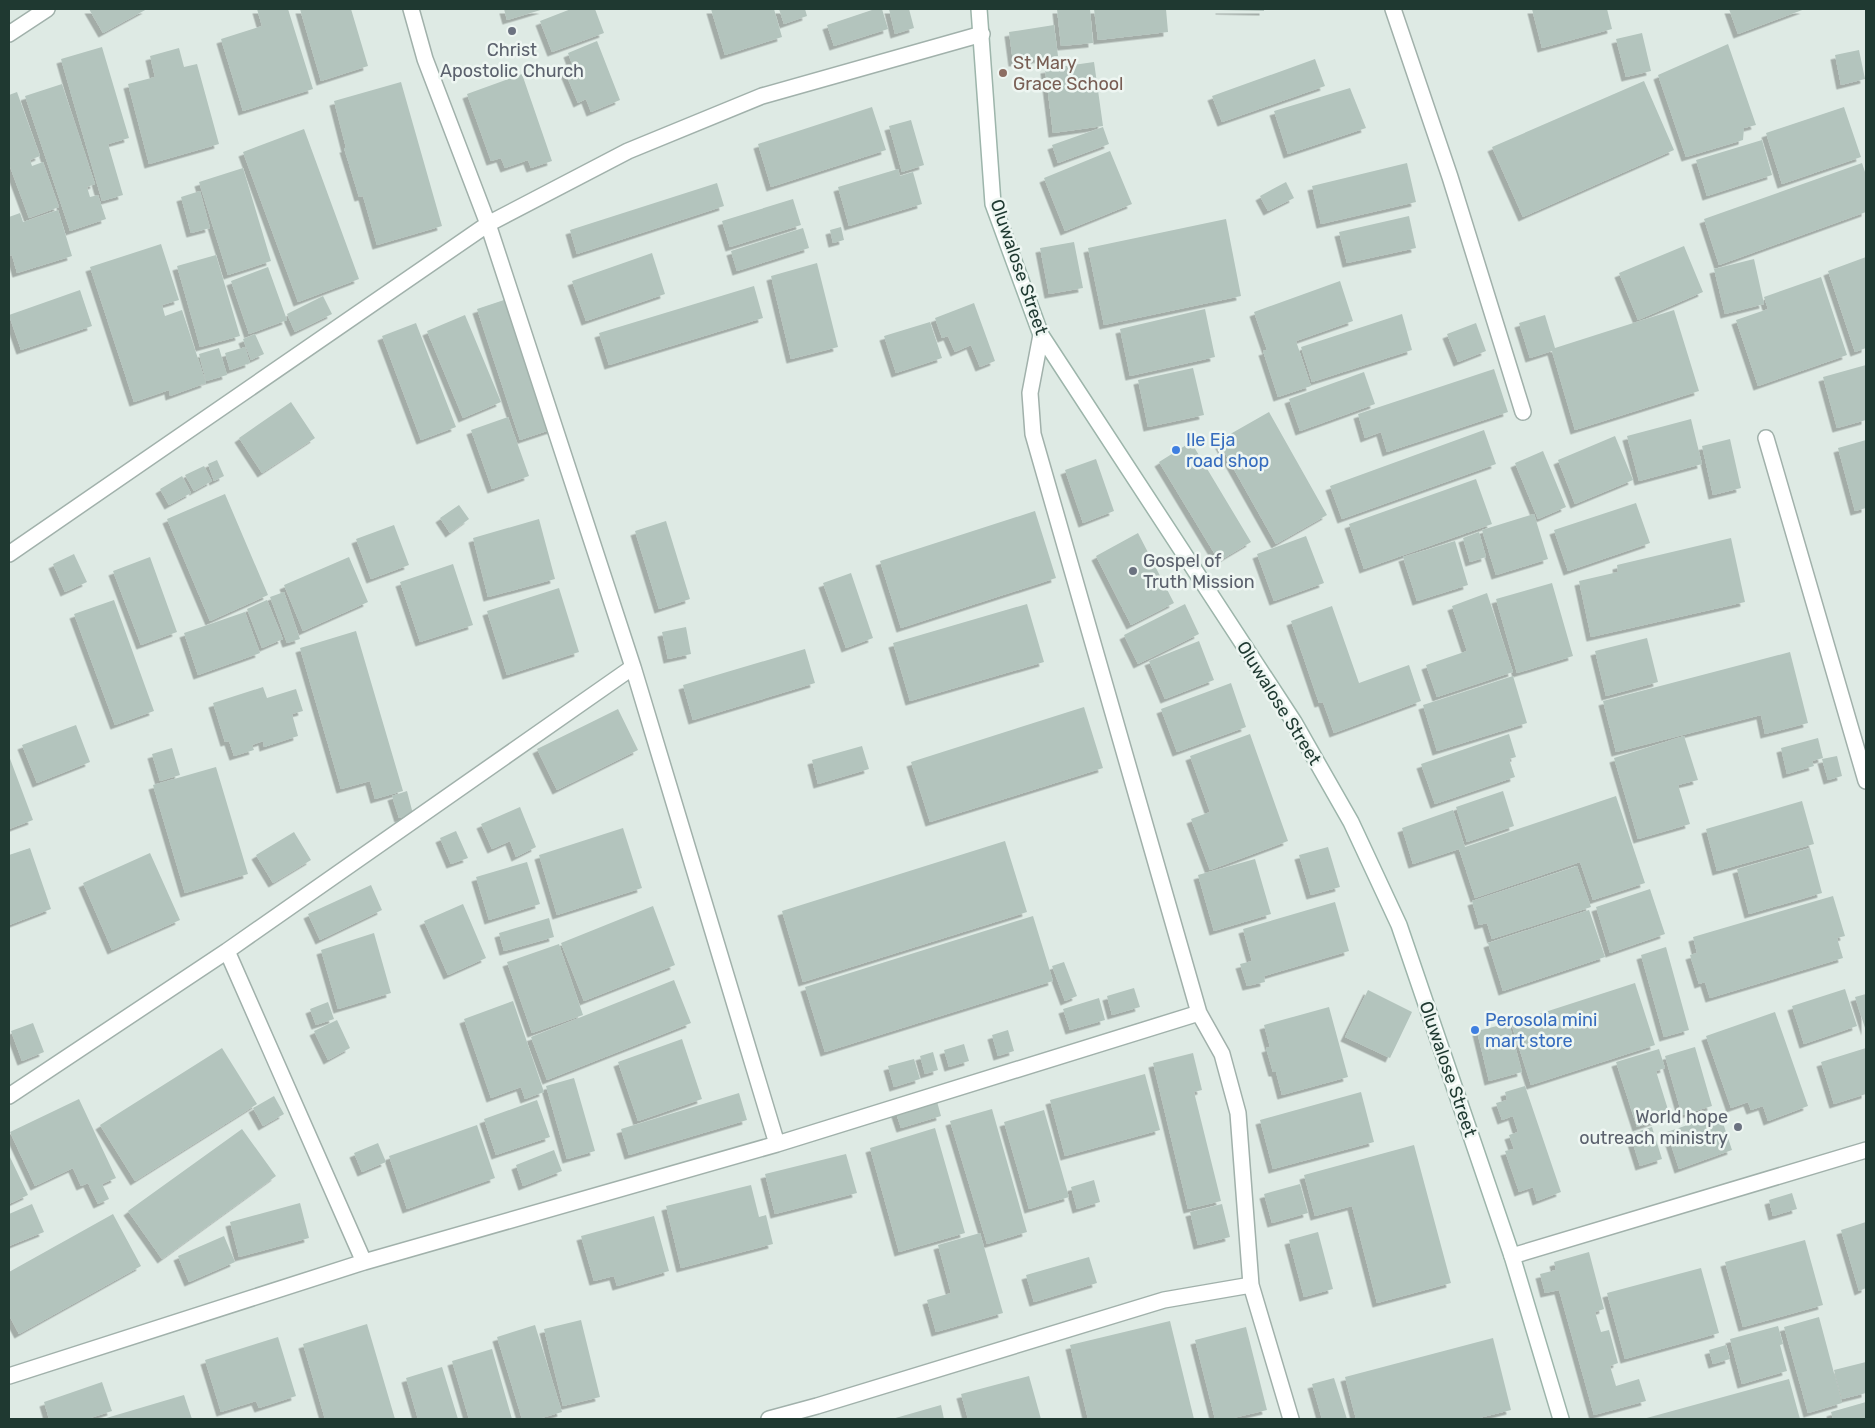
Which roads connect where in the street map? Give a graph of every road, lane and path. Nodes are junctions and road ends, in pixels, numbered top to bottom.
1 (47, 9) edge
2 (411, 9) edge
3 (979, 9) edge
4 (1393, 9) edge
5 (9, 34) edge
6 (982, 34) junction
7 (488, 224) junction
8 (1041, 335) junction
9 (1523, 412) dead end
10 (1766, 438) dead end
11 (9, 554) edge
12 (633, 667) junction
13 (1866, 781) edge
14 (227, 951) junction
15 (1199, 1013) junction
16 (9, 1096) edge
17 (777, 1144) junction
18 (1866, 1150) edge
19 (1512, 1256) junction
20 (364, 1262) junction
21 (1251, 1284) junction
22 (9, 1376) edge
23 (819, 1413) edge
24 (769, 1419) edge
25 (1291, 1419) edge
26 (1561, 1419) edge

1 - 5 street
2 - 7 street
3 - 6 street, Oluwalose Street
4 - 9 street
6 - 7 street
6 - 8 street, Oluwalose Street
7 - 11 street
7 - 12 street
8 - 15 street
8 - 19 street, Oluwalose Street
10 - 13 street
12 - 14 street
12 - 17 street
14 - 16 street
14 - 20 street
15 - 17 street
15 - 21 street
17 - 20 street
18 - 19 street
19 - 26 street, Oluwalose Street
20 - 22 street
21 - 23 street
21 - 25 street
23 - 24 street

